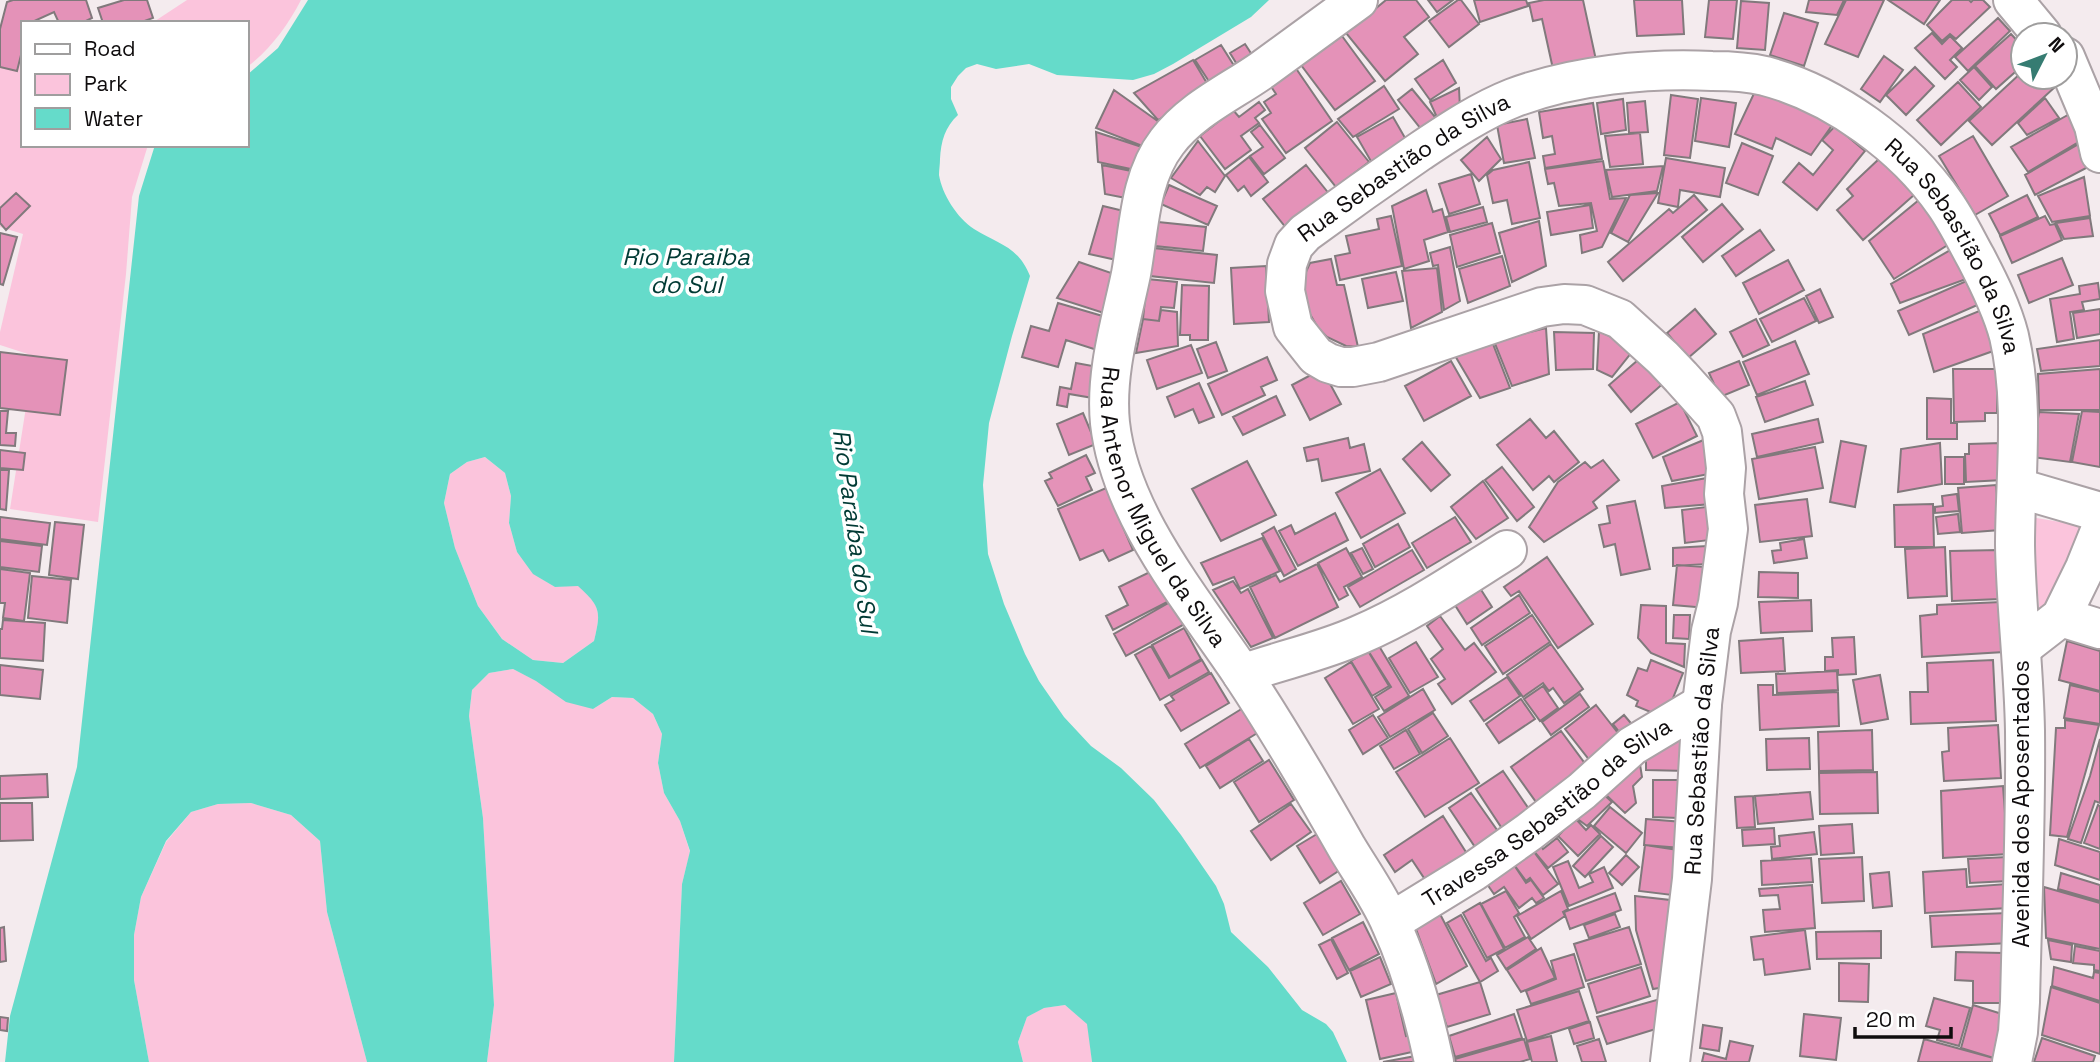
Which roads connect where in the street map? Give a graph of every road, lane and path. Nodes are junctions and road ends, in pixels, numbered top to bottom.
1 (1358, 0) edge
2 (2013, 0) edge
3 (2039, 0) edge
4 (2030, 21) edge
5 (2049, 21) edge
6 (2079, 91) edge
7 (2100, 153) edge
8 (2018, 488) junction
9 (2100, 512) edge
10 (2100, 531) edge
11 (1507, 550) dead end
12 (2061, 617) junction
13 (2100, 629) edge
14 (2021, 648) junction
15 (1242, 674) junction
16 (1702, 704) junction
17 (1391, 922) junction
18 (1434, 1062) edge
19 (1670, 1062) edge
20 (2012, 1062) edge

1 - 15 street, Rua Antenor Miguel da Silva
2 - 4 street
3 - 5 street
6 - 7 street
8 - 9 street
8 - 14 street, Rua Sebastião da Silva
8 - 16 street, Rua Sebastião da Silva
10 - 12 street, Avenida dos Aposentados
11 - 15 street
12 - 13 street
12 - 14 street, Avenida dos Aposentados
14 - 20 street, Avenida dos Aposentados
15 - 17 street, Rua Antenor Miguel da Silva
16 - 17 street, Travessa Sebastião da Silva
16 - 19 street, Rua Sebastião da Silva
17 - 18 street, Rua Antenor Miguel da Silva

